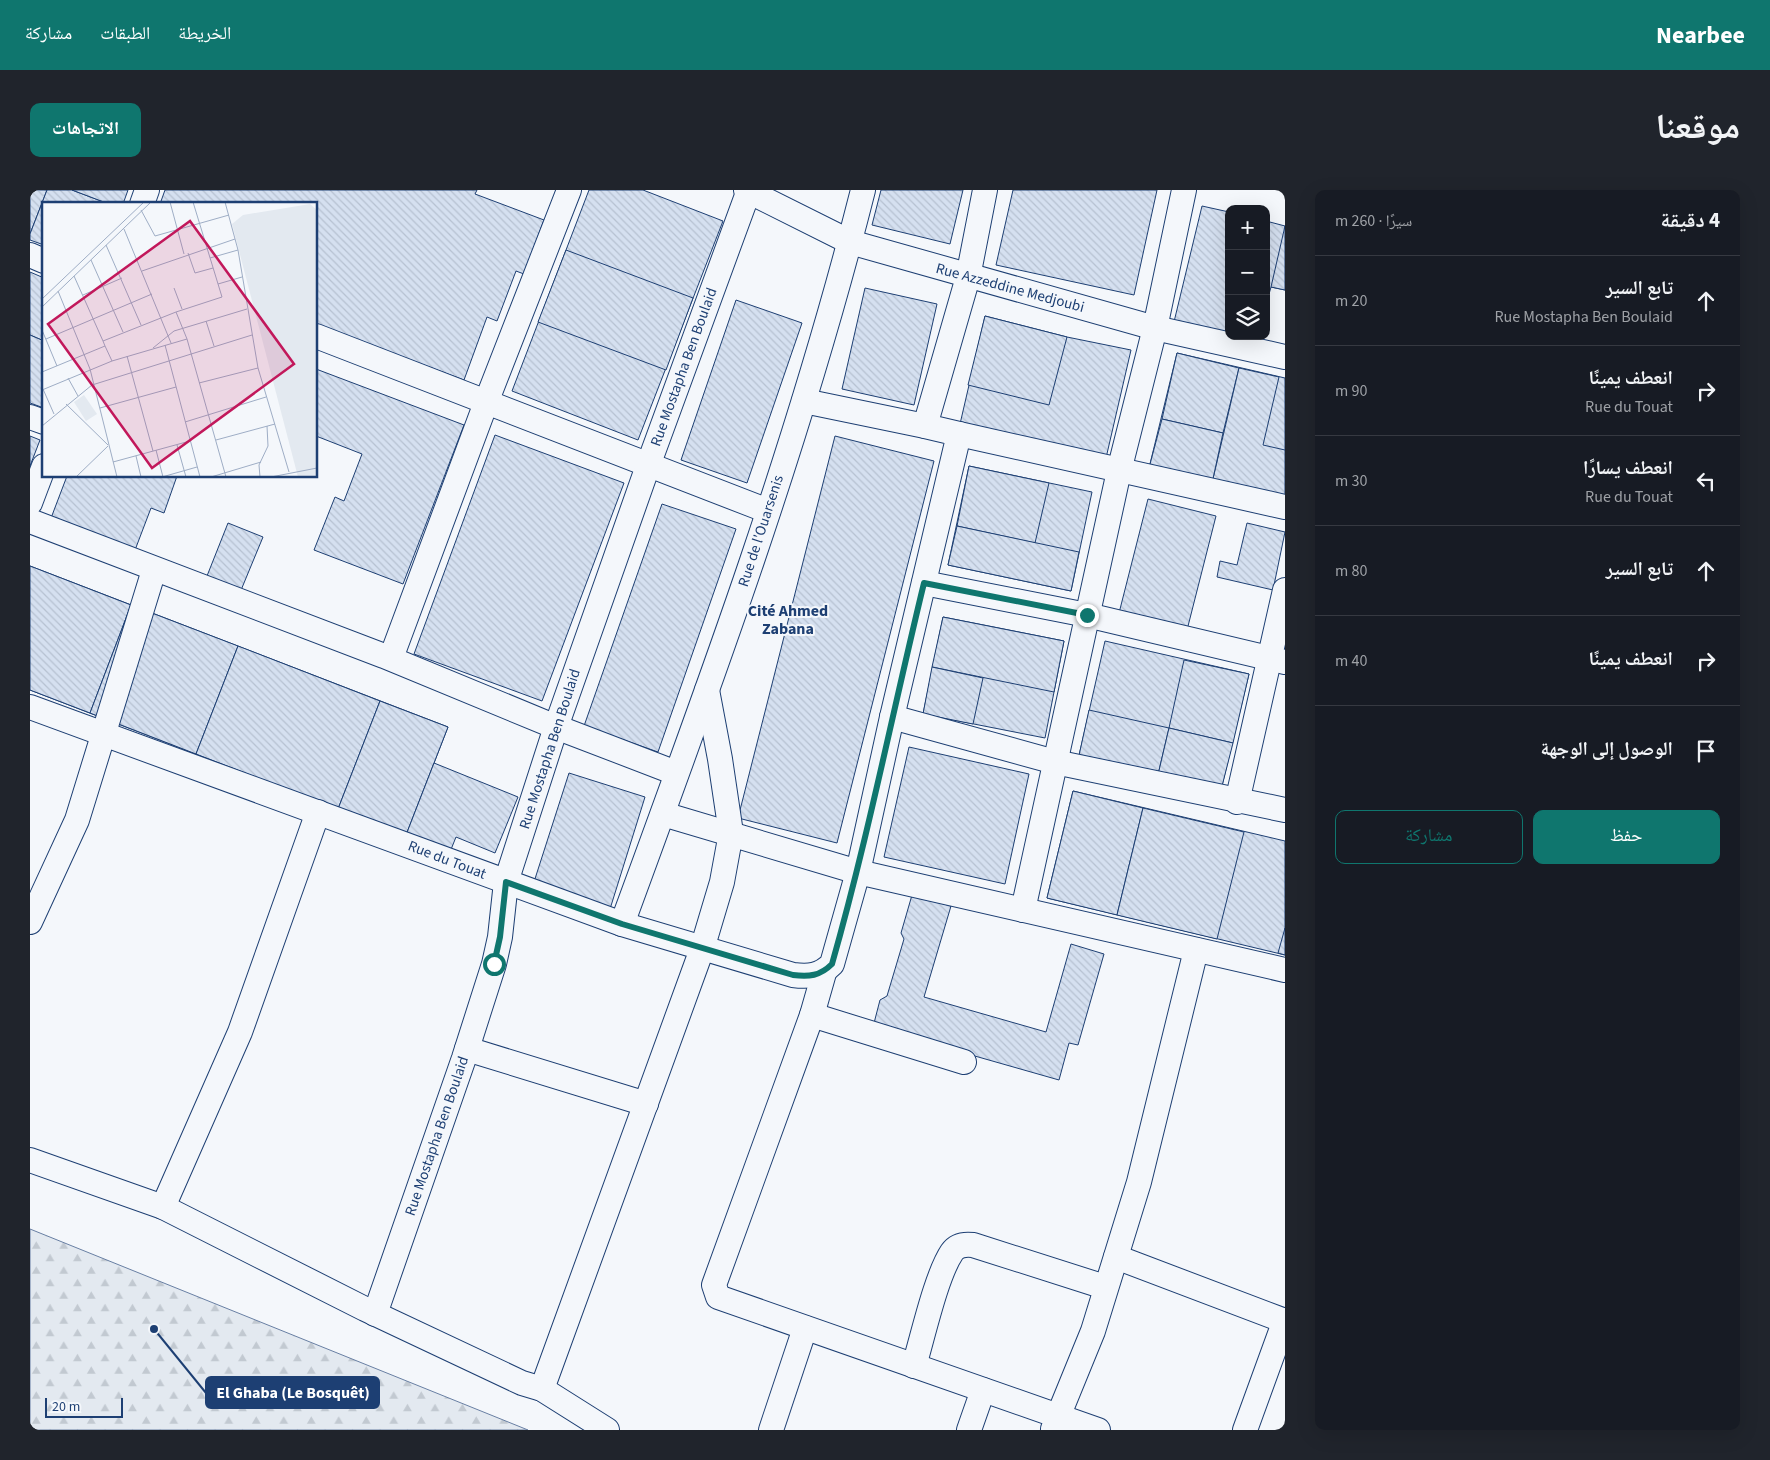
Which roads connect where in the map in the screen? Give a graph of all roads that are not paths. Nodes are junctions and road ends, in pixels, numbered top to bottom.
1 (147, 190) edge
2 (570, 190) edge
3 (748, 190) edge
4 (863, 190) edge
5 (984, 190) edge
6 (1184, 190) edge
7 (143, 202) edge
8 (850, 242) junction
9 (30, 255) edge
10 (42, 260) edge
11 (968, 277) junction
12 (1155, 328) junction
13 (318, 337) edge
14 (1285, 357) edge
15 (487, 400) junction
16 (804, 401) junction
17 (30, 417) edge
18 (42, 421) edge
19 (925, 426) junction
20 (959, 434) junction
21 (648, 463) junction
22 (42, 471) edge
23 (1119, 471) junction
24 (30, 503) edge
25 (1285, 507) edge
26 (768, 510) junction
27 (30, 521) edge
28 (154, 570) junction
29 (924, 583) junction
30 (1285, 590) edge
31 (1087, 615) junction
32 (391, 658) junction
33 (1278, 661) edge
34 (707, 690) junction
35 (30, 707) edge
36 (892, 717) junction
37 (556, 727) junction
38 (103, 733) junction
39 (1054, 762) junction
40 (676, 773) junction
41 (1237, 802) junction
42 (1285, 810) edge
43 (318, 812) junction
44 (662, 814) junction
45 (731, 833) junction
46 (858, 872) junction
47 (506, 882) junction
48 (1023, 910) junction
49 (30, 922) edge
50 (622, 924) junction
51 (702, 949) junction
52 (1196, 950) junction
53 (1285, 970) edge
54 (824, 973) junction
55 (812, 1015) junction
56 (467, 1049) junction
57 (964, 1062) dead end
58 (646, 1104) junction
59 (30, 1160) edge
60 (163, 1208) junction
61 (1116, 1257) junction
62 (1105, 1287) junction
63 (375, 1314) junction
64 (1285, 1321) edge
65 (805, 1328) junction
66 (914, 1366) junction
67 (542, 1389) junction
68 (983, 1390) junction
69 (1055, 1423) edge
70 (607, 1430) edge
71 (771, 1430) edge
72 (969, 1430) edge
73 (1098, 1430) edge
74 (1245, 1430) edge

1 - 7 street
2 - 15 street
3 - 8 street, Rue Azzeddine Medjoubi
3 - 21 street, Rue Mostapha Ben Boulaid
4 - 8 street, Rue de l'Ouarsenis
5 - 11 street
6 - 12 street
8 - 11 street, Rue Azzeddine Medjoubi
8 - 16 street, Rue de l'Ouarsenis
9 - 10 street
11 - 12 street, Rue Azzeddine Medjoubi
11 - 19 street
12 - 14 street, Rue Azzeddine Medjoubi
12 - 23 street
13 - 15 street
15 - 21 street
15 - 32 street
16 - 19 street
16 - 26 street, Rue de l'Ouarsenis
17 - 18 street
19 - 20 street
20 - 23 street
20 - 29 street
21 - 26 street
21 - 37 street, Rue Mostapha Ben Boulaid
22 - 24 street
23 - 25 street
23 - 31 street
26 - 34 street, Rue de l'Ouarsenis
27 - 28 street
28 - 32 street
28 - 38 street
29 - 31 street
29 - 36 street
30 - 33 street
31 - 33 street
31 - 39 street
32 - 37 street
33 - 41 street
34 - 40 street, Rue de l'Ouarsenis
34 - 45 street
35 - 38 street, Rue du Touat
36 - 39 street
36 - 46 street
37 - 40 street
37 - 47 street, Rue Mostapha Ben Boulaid
38 - 43 street, Rue du Touat
38 - 49 street
39 - 41 street
39 - 48 street
40 - 44 street, Rue de l'Ouarsenis
41 - 42 street
43 - 47 street, Rue du Touat
43 - 60 street
44 - 45 street
44 - 50 street, Rue de l'Ouarsenis
45 - 46 street
45 - 51 street
46 - 48 street
46 - 54 street
47 - 50 street, Rue du Touat
47 - 56 street, Rue Mostapha Ben Boulaid
48 - 52 street
50 - 51 street, Rue du Touat
51 - 54 street, Rue du Touat
51 - 58 street
52 - 53 street
52 - 61 street
54 - 55 street
55 - 57 street
55 - 65 street
56 - 58 street
56 - 63 street, Rue Mostapha Ben Boulaid
58 - 67 street
59 - 60 street
60 - 63 street
61 - 62 street
61 - 64 street
62 - 66 street
62 - 69 street
63 - 67 street
64 - 74 street
65 - 66 street
65 - 71 street
66 - 68 street
67 - 70 street
68 - 69 street
68 - 72 street
69 - 73 street

